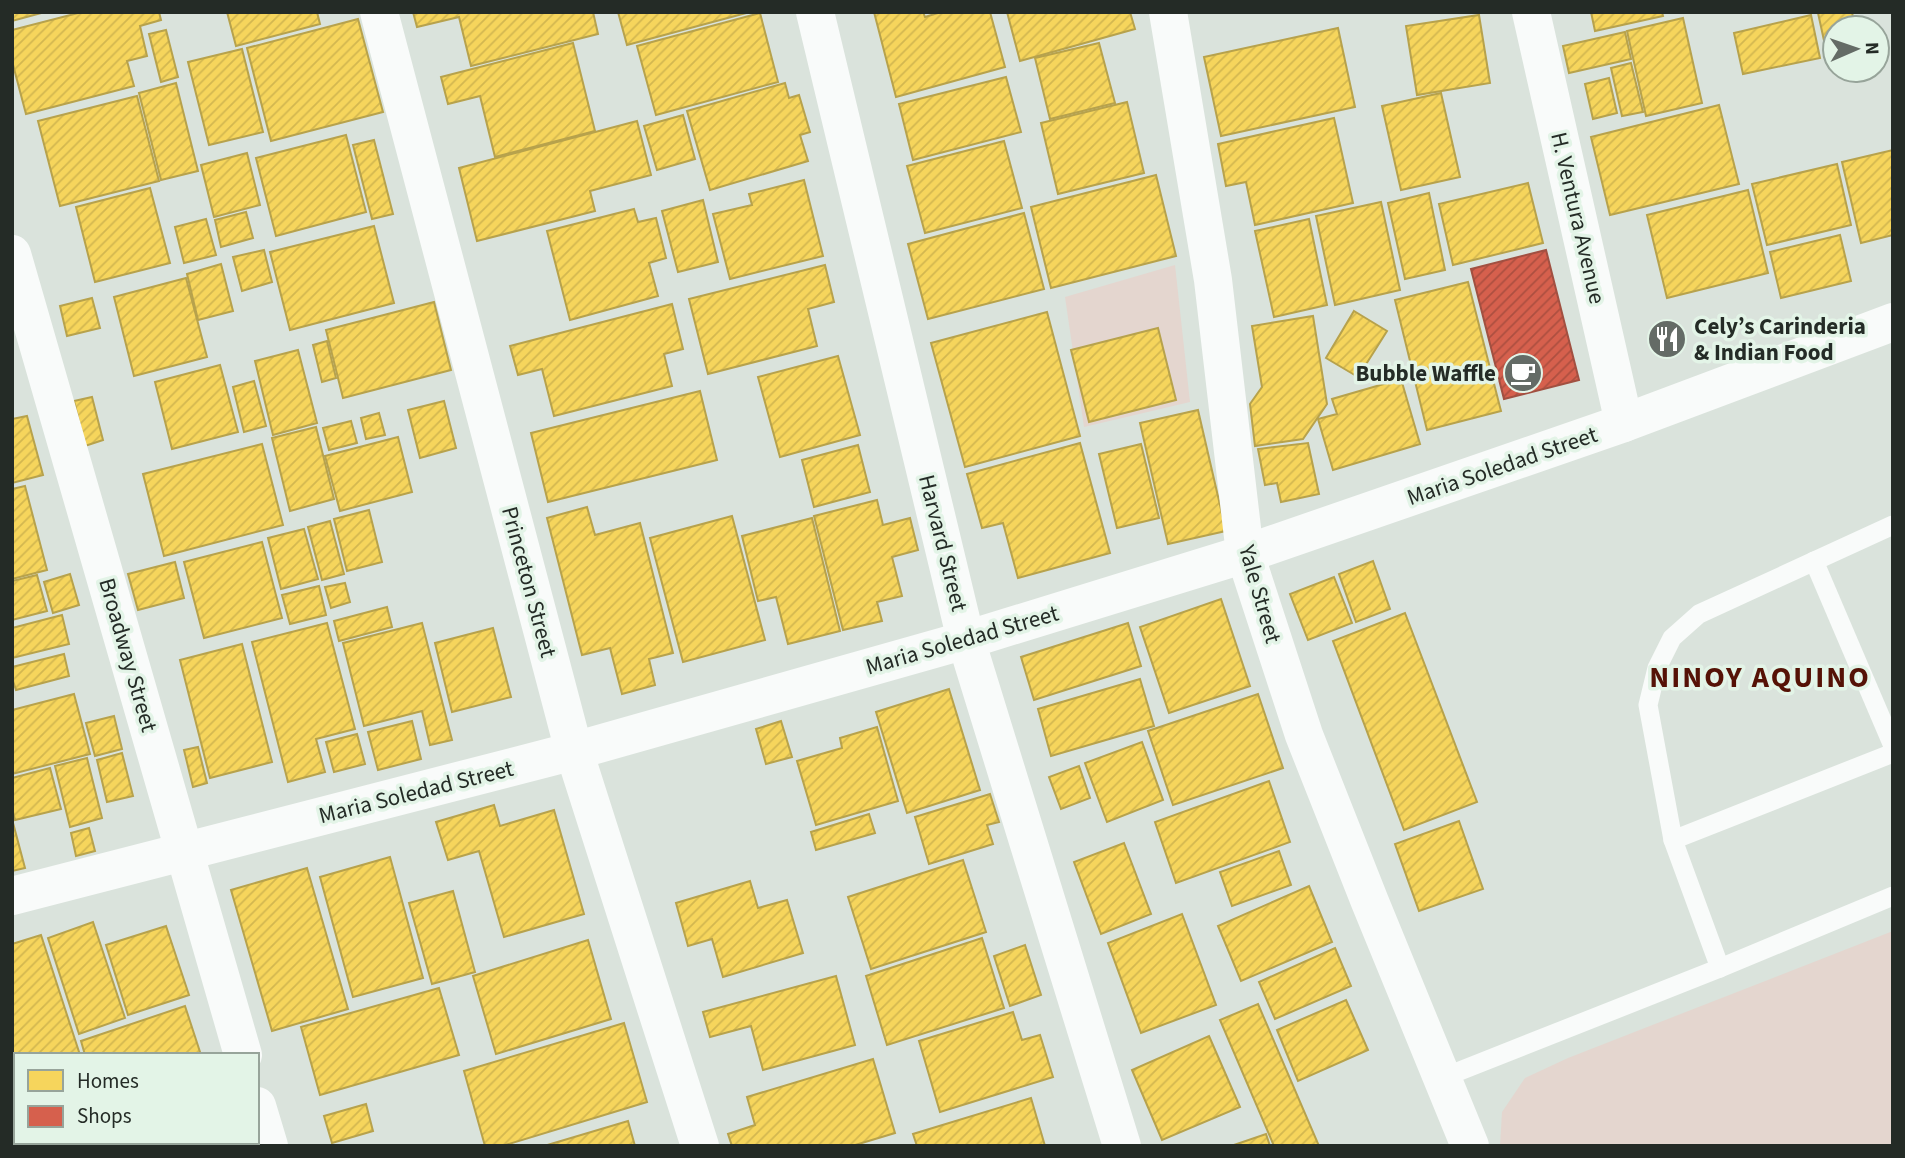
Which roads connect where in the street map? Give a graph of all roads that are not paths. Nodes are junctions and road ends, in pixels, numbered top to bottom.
1 (379, 12) edge
2 (815, 12) edge
3 (1168, 12) edge
4 (1531, 12) edge
5 (12, 254) edge
6 (1893, 322) edge
7 (1624, 423) junction
8 (1893, 525) edge
9 (1245, 554) junction
10 (1814, 561) junction
11 (966, 640) junction
12 (1893, 746) edge
13 (573, 751) junction
14 (1893, 753) edge
15 (1673, 839) junction
16 (185, 851) junction
17 (1893, 896) edge
18 (12, 897) edge
19 (1720, 968) junction
20 (242, 1053) edge
21 (1442, 1078) junction
22 (259, 1113) edge
23 (269, 1146) edge
24 (700, 1146) edge
25 (1122, 1146) edge
26 (1469, 1146) edge

1 - 13 street, Princeton Street
2 - 11 street, Harvard Street
3 - 9 street, Yale Street
4 - 7 street, H. Ventura Avenue
5 - 16 street, Broadway Street
6 - 7 street, Maria Soledad Street
7 - 9 street, Maria Soledad Street
8 - 10 lane
9 - 11 street, Maria Soledad Street
9 - 21 street, Yale Street
10 - 12 lane
10 - 15 lane
11 - 13 street, Maria Soledad Street
11 - 25 street, Harvard Street
13 - 16 street, Maria Soledad Street
13 - 24 street, Princeton Street
14 - 15 lane
15 - 19 lane
16 - 18 street, Maria Soledad Street
16 - 20 street, Broadway Street
17 - 19 lane
19 - 21 lane
21 - 26 street, Yale Street
22 - 23 street

